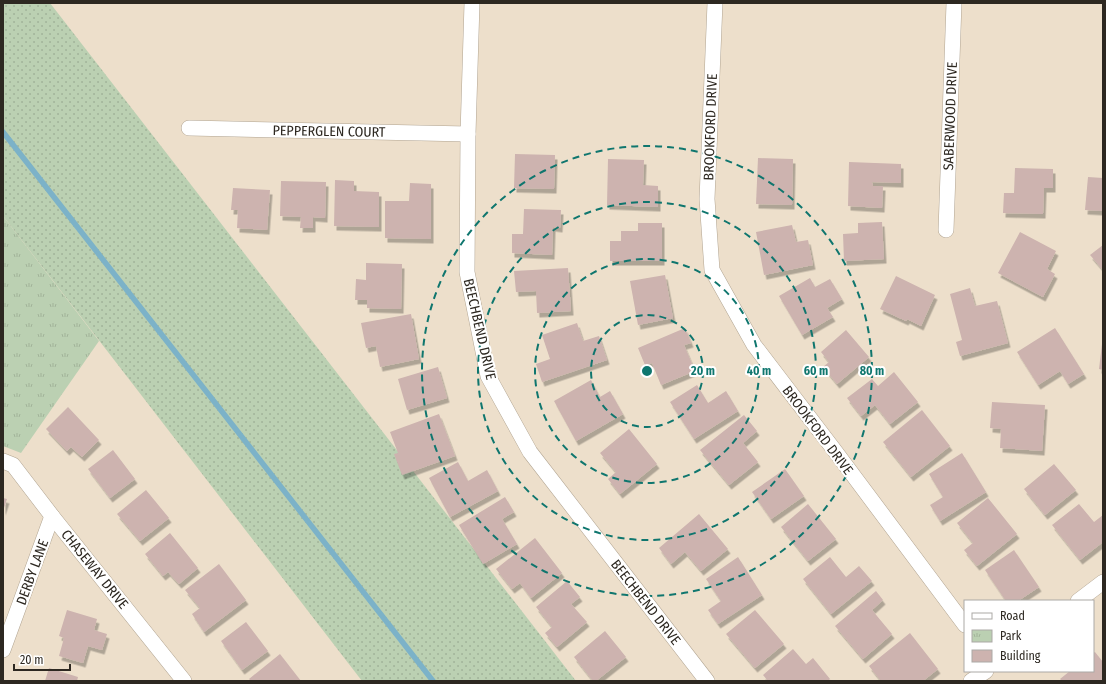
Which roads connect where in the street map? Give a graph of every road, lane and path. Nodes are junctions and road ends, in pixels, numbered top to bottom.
1 (472, 3) edge
2 (715, 3) edge
3 (954, 3) edge
4 (189, 128) dead end
5 (468, 134) junction
6 (946, 230) dead end
7 (3, 461) edge
8 (52, 516) junction
9 (1103, 582) edge
10 (1079, 600) edge
11 (964, 624) edge
12 (3, 650) edge
13 (985, 672) edge
14 (184, 681) edge
15 (707, 681) edge
16 (972, 681) edge

1 - 5 street, BEECHBEND DRIVE
2 - 11 street, BROOKFORD DRIVE
3 - 6 street, SABERWOOD DRIVE
4 - 5 street, PEPPERGLEN COURT
5 - 15 street, BEECHBEND DRIVE
7 - 8 street, CHASEWAY DRIVE
8 - 12 street, DERBY LANE
8 - 14 street, CHASEWAY DRIVE
9 - 10 street
13 - 16 street

